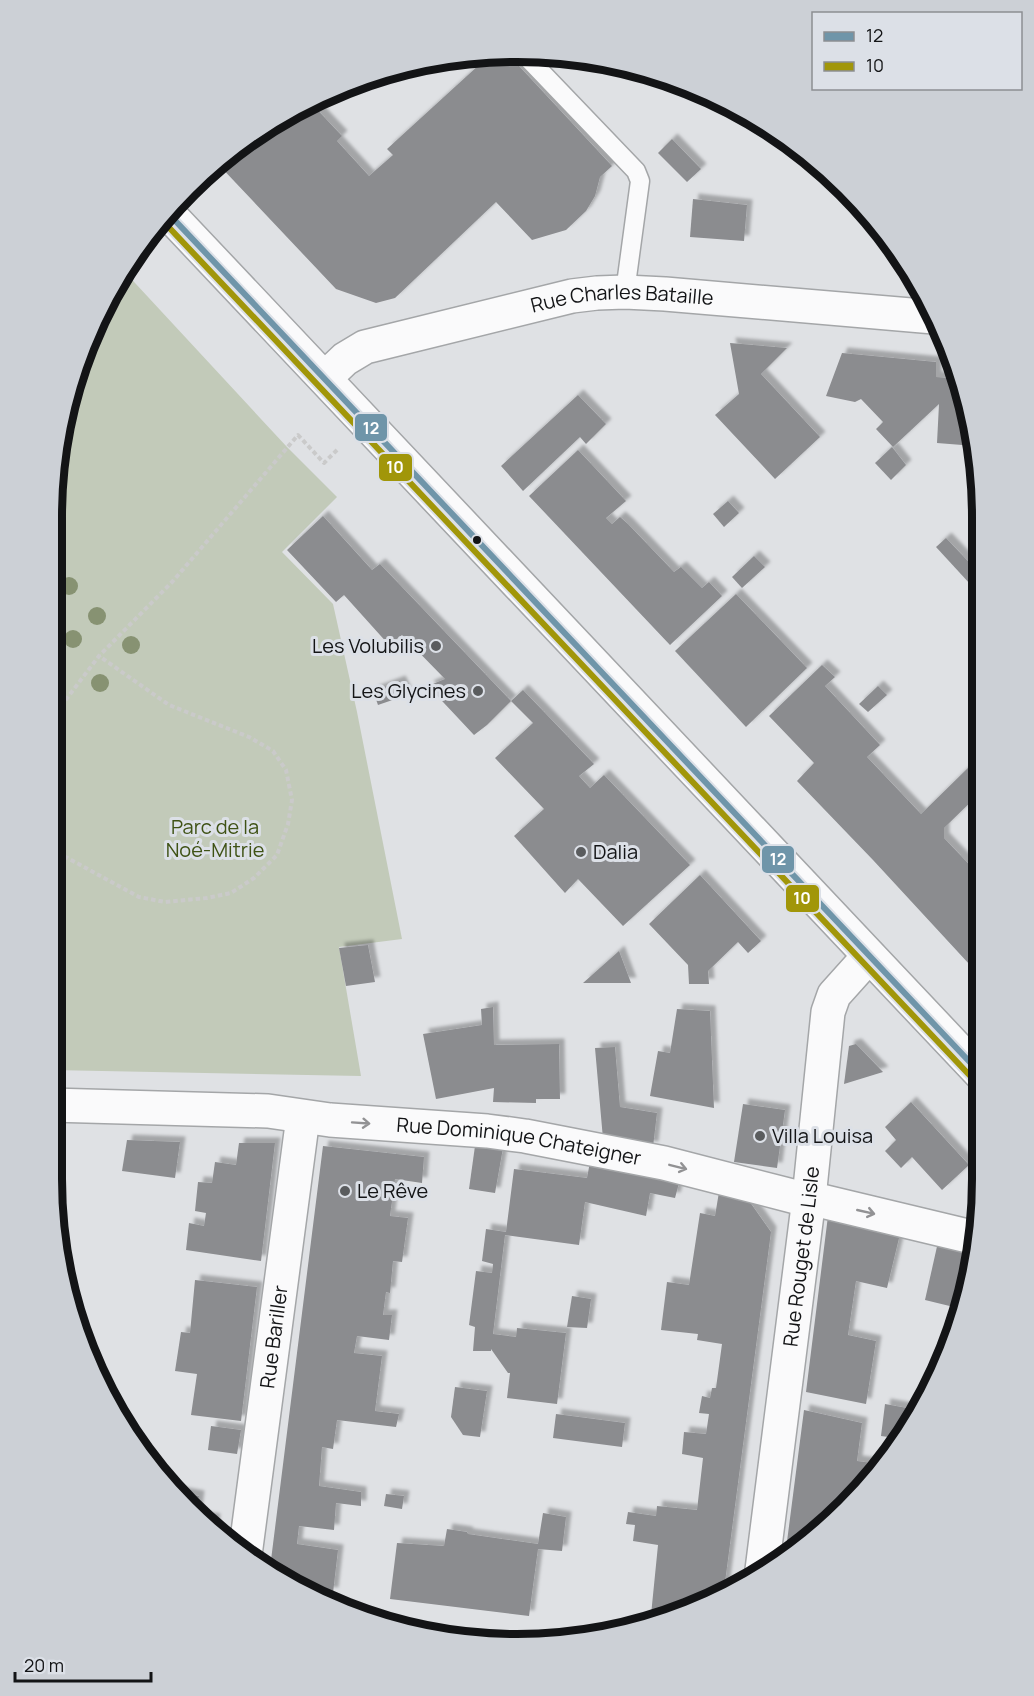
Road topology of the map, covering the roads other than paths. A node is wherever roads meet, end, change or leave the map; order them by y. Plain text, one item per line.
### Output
1 (532, 62) edge
2 (173, 219) edge
3 (625, 292) junction
4 (926, 316) edge
5 (325, 378) junction
6 (869, 956) junction
7 (972, 1064) edge
8 (62, 1105) edge
9 (303, 1117) junction
10 (809, 1198) junction
11 (969, 1236) edge
12 (246, 1545) edge
13 (763, 1562) edge

1 - 3 lane
2 - 5 street
3 - 4 street, Rue Charles Bataille
3 - 5 street, Rue Charles Bataille
5 - 6 street
6 - 7 street
6 - 10 street, Rue Rouget de Lisle
8 - 9 street, Rue Dominique Chateigner
9 -> 10 street, Rue Dominique Chateigner
9 - 12 street, Rue Bariller
10 -> 11 street, Rue Dominique Chateigner
10 - 13 street, Rue Rouget de Lisle

